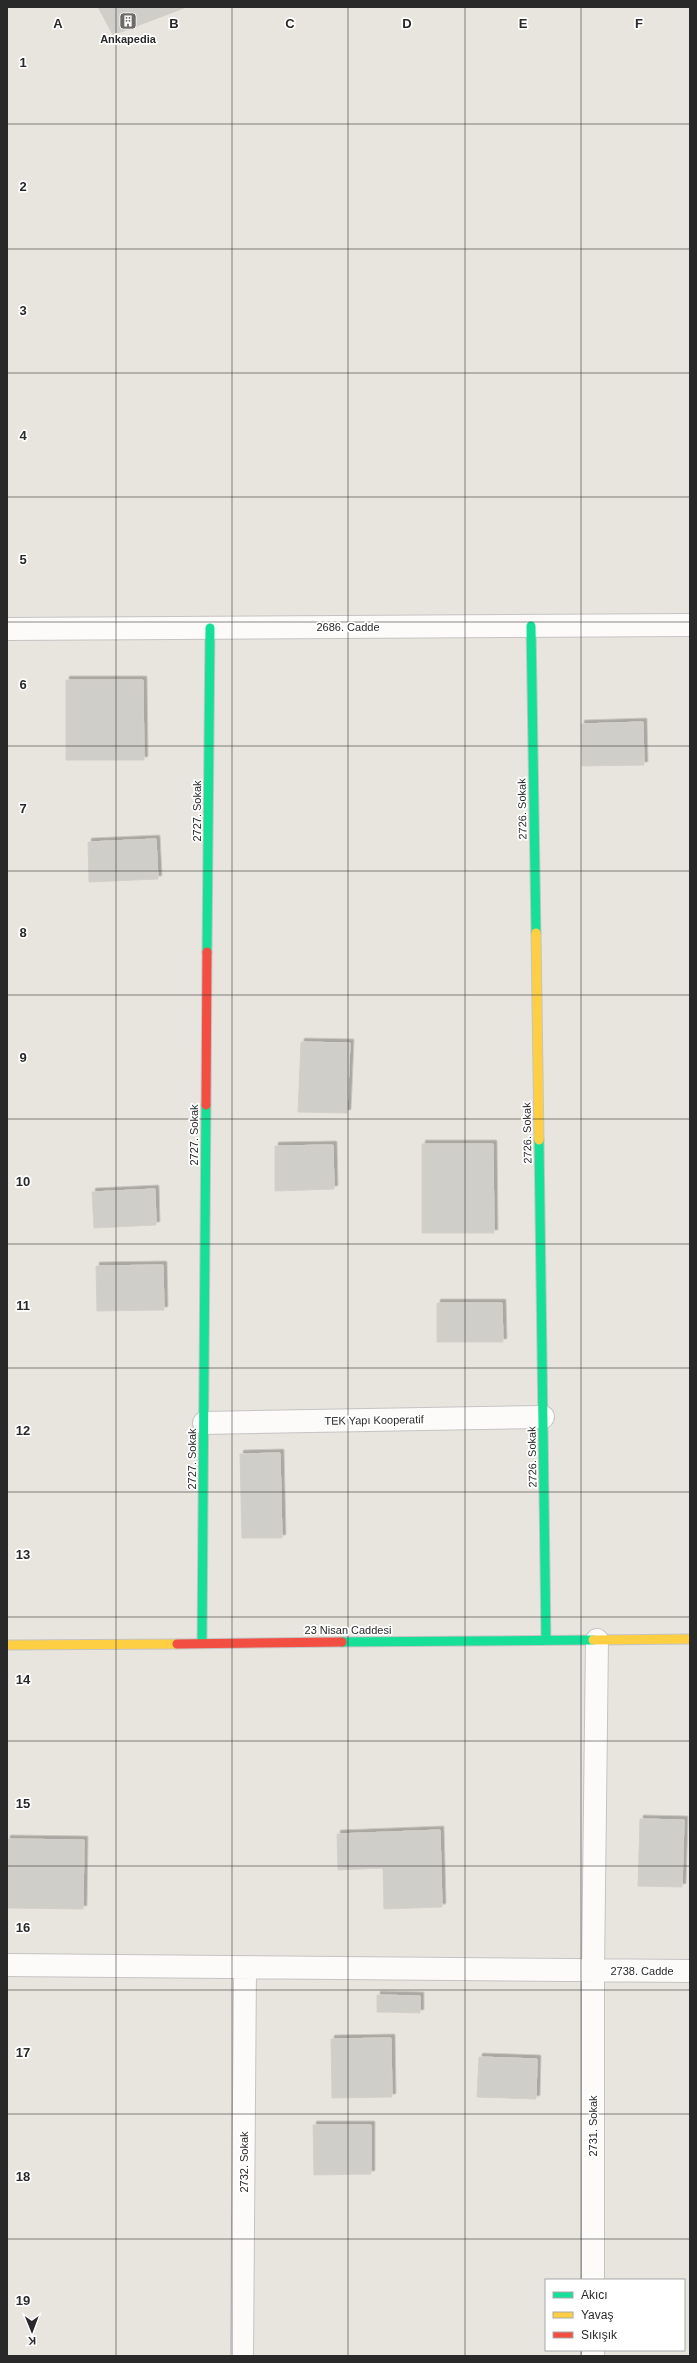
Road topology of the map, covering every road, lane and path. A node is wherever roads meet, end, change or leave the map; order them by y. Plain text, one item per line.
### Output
1 (690, 625) edge
2 (531, 626) junction
3 (210, 628) junction
4 (7, 629) edge
5 (544, 1417) junction
6 (204, 1424) junction
7 (690, 1639) edge
8 (546, 1640) junction
9 (597, 1640) junction
10 (202, 1643) junction
11 (7, 1645) edge
12 (7, 1965) edge
13 (245, 1968) junction
14 (593, 1971) junction
15 (690, 1971) edge
16 (593, 2279) edge
17 (242, 2356) edge

1 - 2 street, 2686. Cadde
2 - 3 street, 2686. Cadde
2 - 5 street, 2726. Sokak
3 - 4 street, 2686. Cadde
3 - 6 street, 2727. Sokak
5 - 6 street, TEK Yapı Kooperatif
5 - 8 street, 2726. Sokak
6 - 10 street, 2727. Sokak
7 - 9 street, 23 Nisan Caddesi
8 - 9 street, 23 Nisan Caddesi
8 - 10 street, 23 Nisan Caddesi
9 - 14 street, 2731. Sokak
10 - 11 street, 23 Nisan Caddesi
12 - 13 street, 2738. Cadde
13 - 14 street, 2738. Cadde
13 - 17 street, 2732. Sokak
14 - 15 street, 2738. Cadde
14 - 16 street, 2731. Sokak

